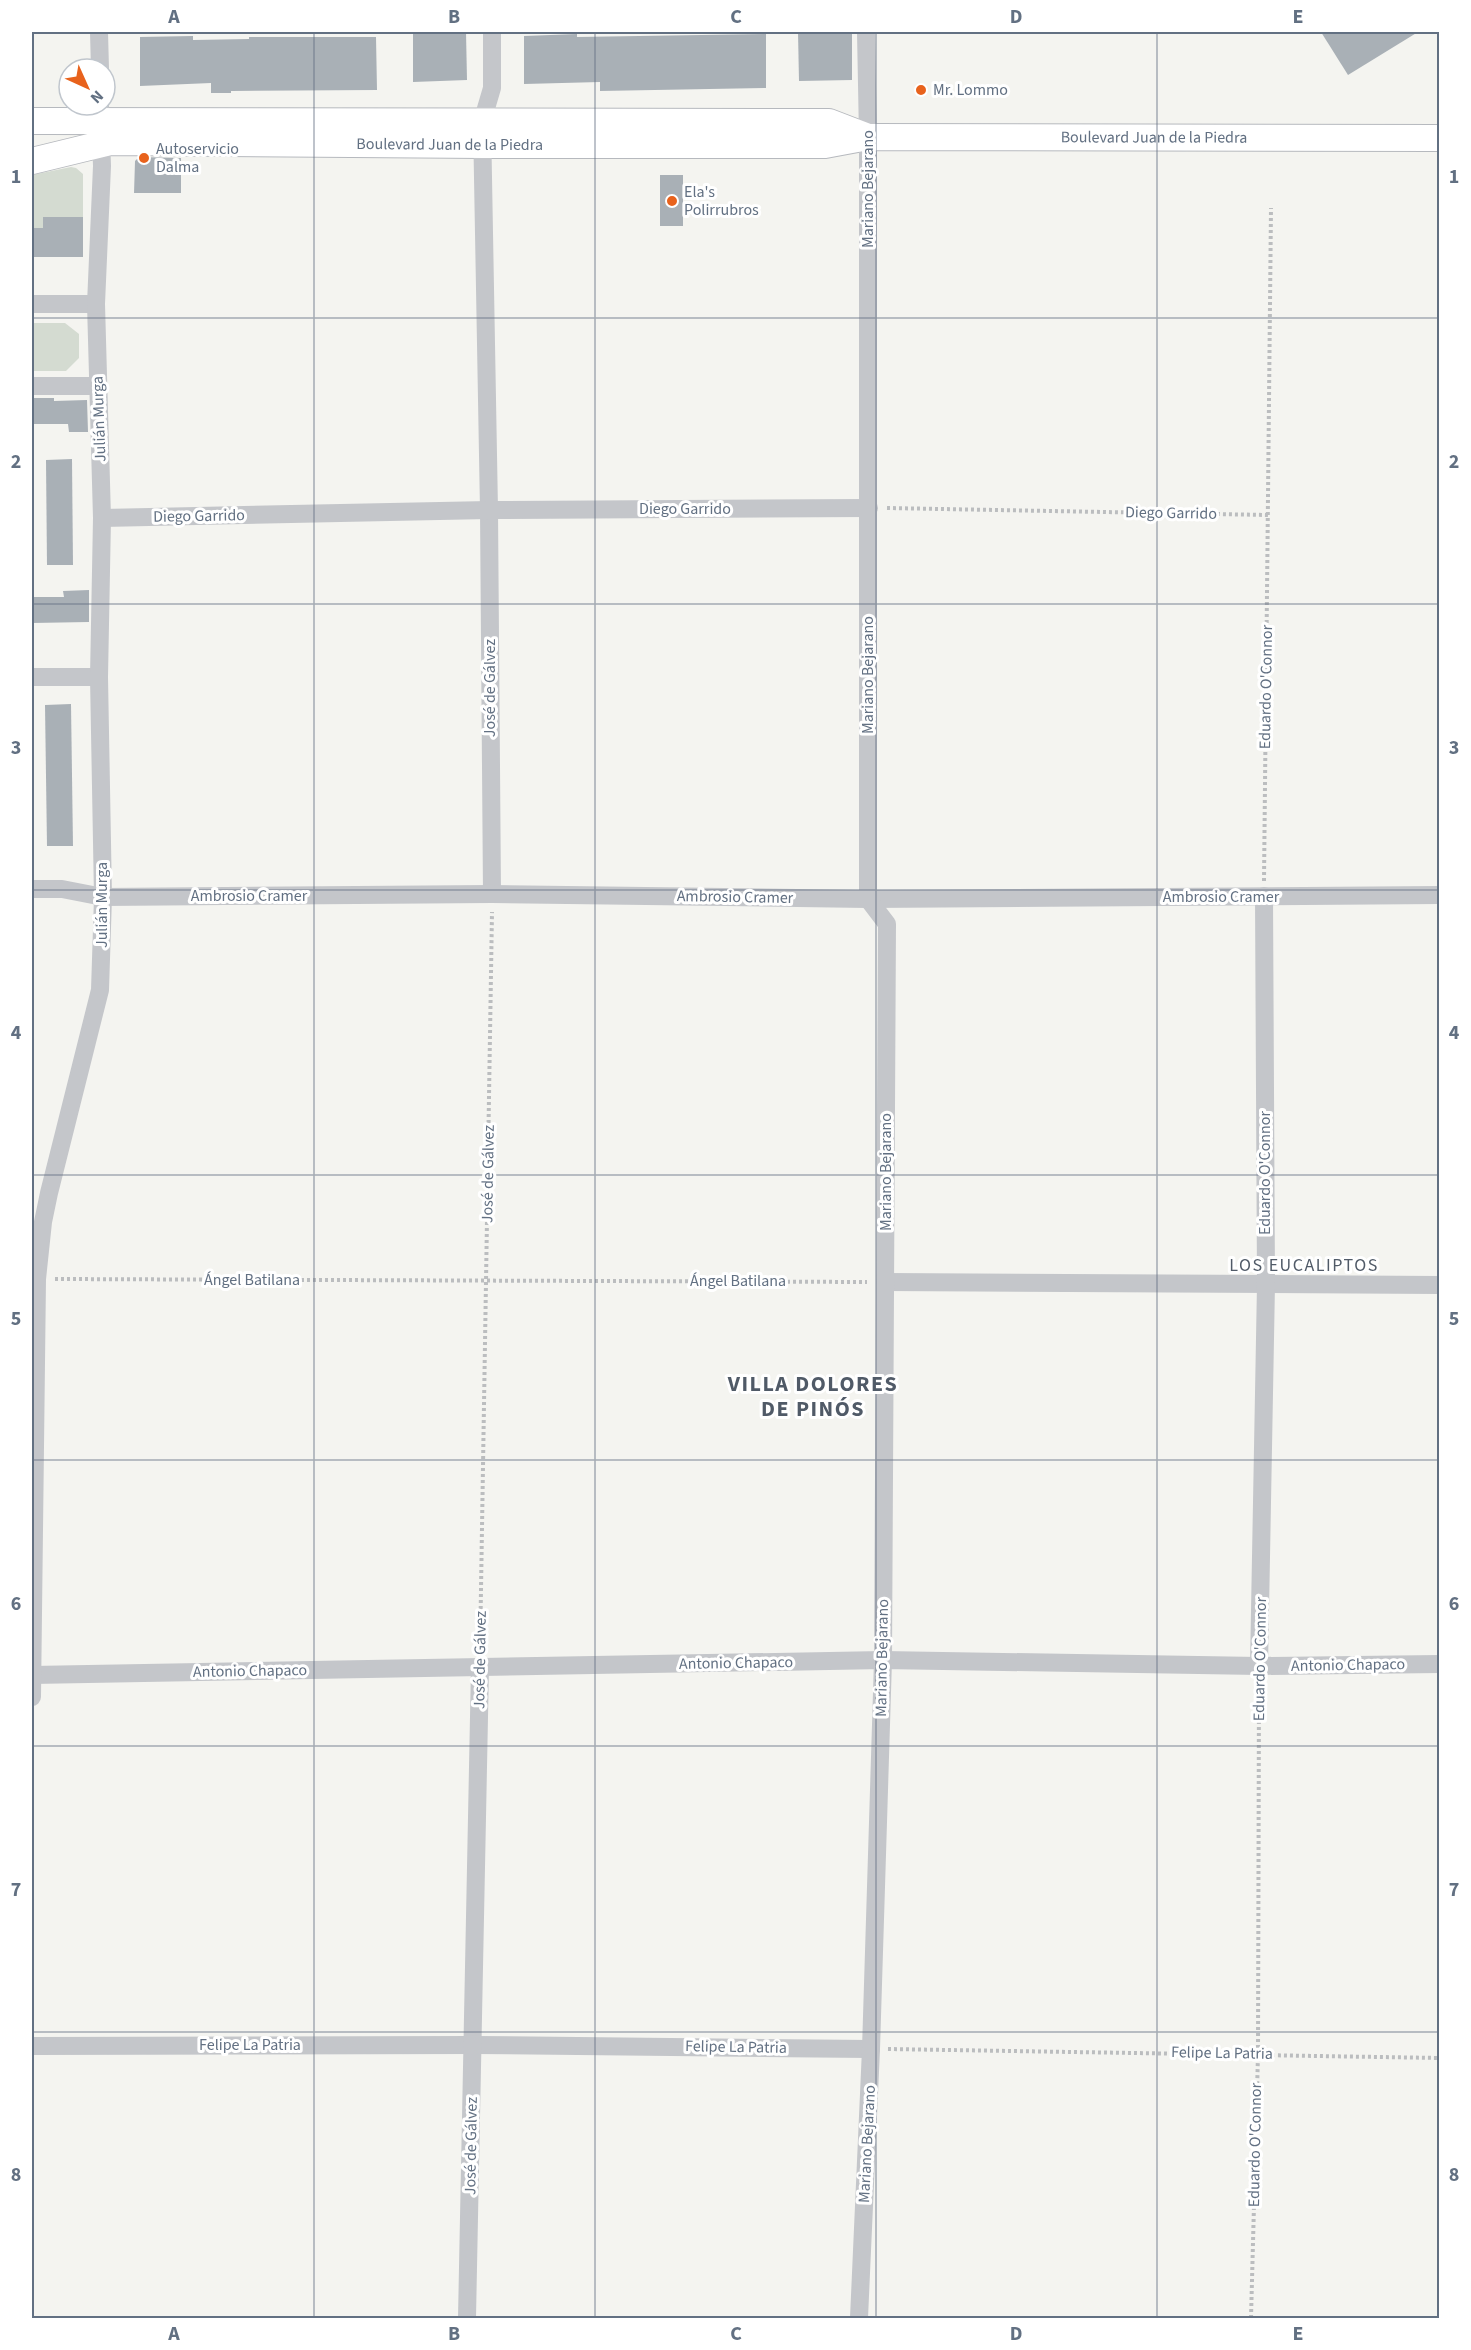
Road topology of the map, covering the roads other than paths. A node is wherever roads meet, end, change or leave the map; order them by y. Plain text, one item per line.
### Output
1 (99, 32) edge
2 (492, 32) edge
3 (866, 32) edge
4 (100, 57) edge
5 (32, 121) edge
6 (100, 123) edge
7 (482, 134) junction
8 (868, 137) junction
9 (1440, 138) edge
10 (32, 161) edge
11 (32, 304) edge
12 (96, 304) junction
13 (32, 386) edge
14 (98, 386) junction
15 (868, 508) junction
16 (489, 510) junction
17 (102, 518) junction
18 (32, 677) edge
19 (99, 677) junction
20 (32, 889) edge
21 (492, 894) junction
22 (1440, 895) edge
23 (1264, 896) junction
24 (103, 897) junction
25 (868, 899) junction
26 (885, 1282) junction
27 (1266, 1284) junction
28 (1440, 1285) edge
29 (883, 1660) junction
30 (1440, 1664) edge
31 (1259, 1666) junction
32 (480, 1667) junction
33 (32, 1675) edge
34 (32, 1697) edge
35 (474, 2045) junction
36 (32, 2046) edge
37 (871, 2049) junction
38 (467, 2319) edge
39 (859, 2319) edge

1 - 4 street
2 - 7 street, José de Gálvez
3 - 8 street, Mariano Bejarano
5 - 6 main road, Boulevard Juan de la Piedra
6 - 7 main road, Boulevard Juan de la Piedra
6 - 10 main road, Boulevard Juan de la Piedra
6 - 12 street, Julián Murga
7 - 8 main road, Boulevard Juan de la Piedra
7 - 16 street, José de Gálvez
8 - 9 main road, Boulevard Juan de la Piedra
8 - 15 street, Mariano Bejarano
11 - 12 street
12 - 14 street, Julián Murga
13 - 14 street
14 - 17 street, Julián Murga
15 - 16 street, Diego Garrido
15 - 25 street, Mariano Bejarano
16 - 17 street, Diego Garrido
16 - 21 street, José de Gálvez
17 - 19 street, Julián Murga
18 - 19 street
19 - 24 street, Julián Murga
20 - 24 street, Ambrosio Cramer
21 - 24 street, Ambrosio Cramer
21 - 25 street, Ambrosio Cramer
22 - 23 street, Ambrosio Cramer
23 - 25 street, Ambrosio Cramer
23 - 27 street, Eduardo O'Connor
24 - 33 street, Julián Murga
25 - 26 street, Mariano Bejarano
26 - 27 street
26 - 29 street, Mariano Bejarano
27 - 28 street
27 - 31 street, Eduardo O'Connor
29 - 31 street, Antonio Chapaco
29 - 32 street, Antonio Chapaco
29 - 37 street, Mariano Bejarano
30 - 31 street, Antonio Chapaco
32 - 33 street, Antonio Chapaco
32 - 35 street, José de Gálvez
33 - 34 street, Julián Murga
35 - 36 street, Felipe La Patria
35 - 37 street, Felipe La Patria
35 - 38 street, José de Gálvez
37 - 39 street, Mariano Bejarano

